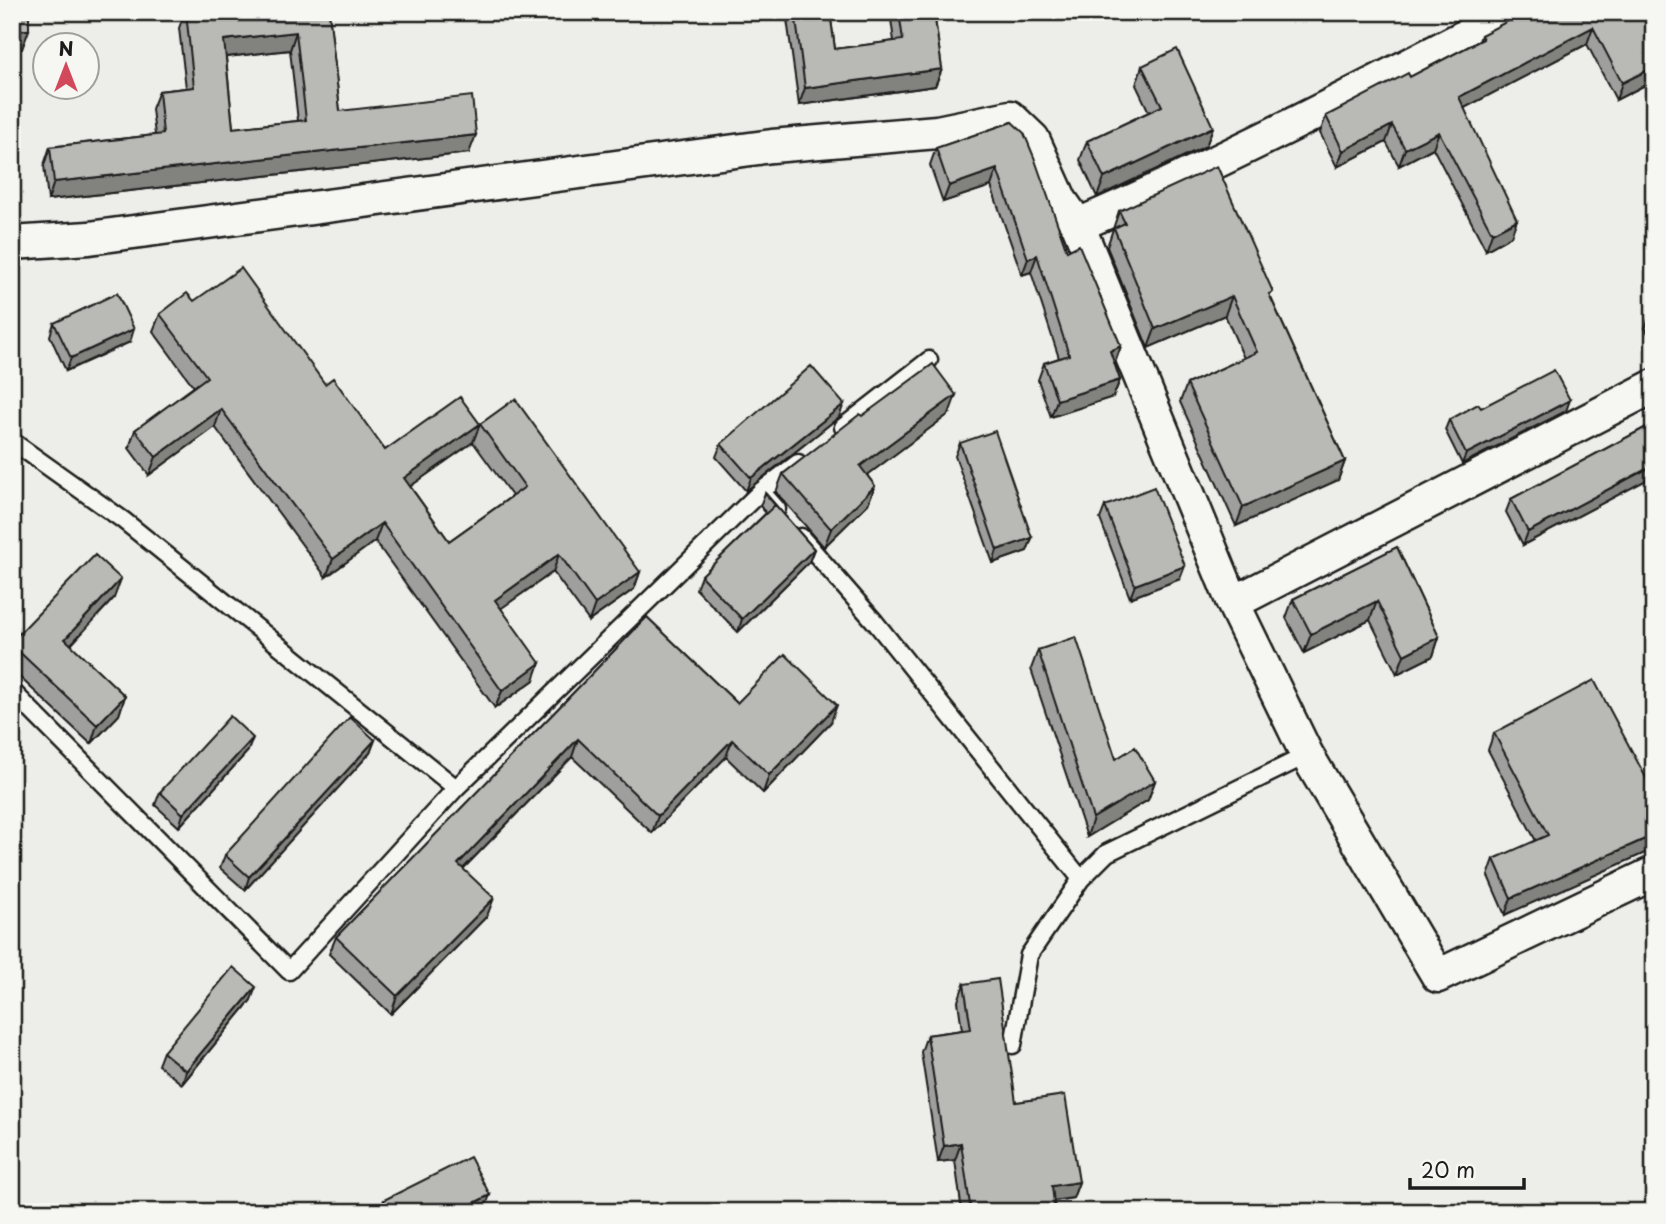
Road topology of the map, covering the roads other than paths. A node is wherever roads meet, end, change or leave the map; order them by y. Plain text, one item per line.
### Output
1 (1512, 12) edge
2 (1078, 225) junction
3 (12, 243) edge
4 (929, 360) dead end
5 (1654, 386) edge
6 (834, 434) edge
7 (12, 441) edge
8 (813, 450) edge
9 (761, 491) junction
10 (1233, 603) junction
11 (12, 691) edge
12 (1307, 755) junction
13 (456, 788) junction
14 (1654, 873) edge
15 (1081, 878) junction
16 (1013, 1045) dead end

1 - 2 street
2 - 3 street
2 - 10 street
4 - 6 lane
5 - 10 street
7 - 13 lane
8 - 9 lane
9 - 13 lane
9 - 15 lane
10 - 12 street
11 - 13 lane
12 - 14 street
12 - 15 lane
15 - 16 lane

